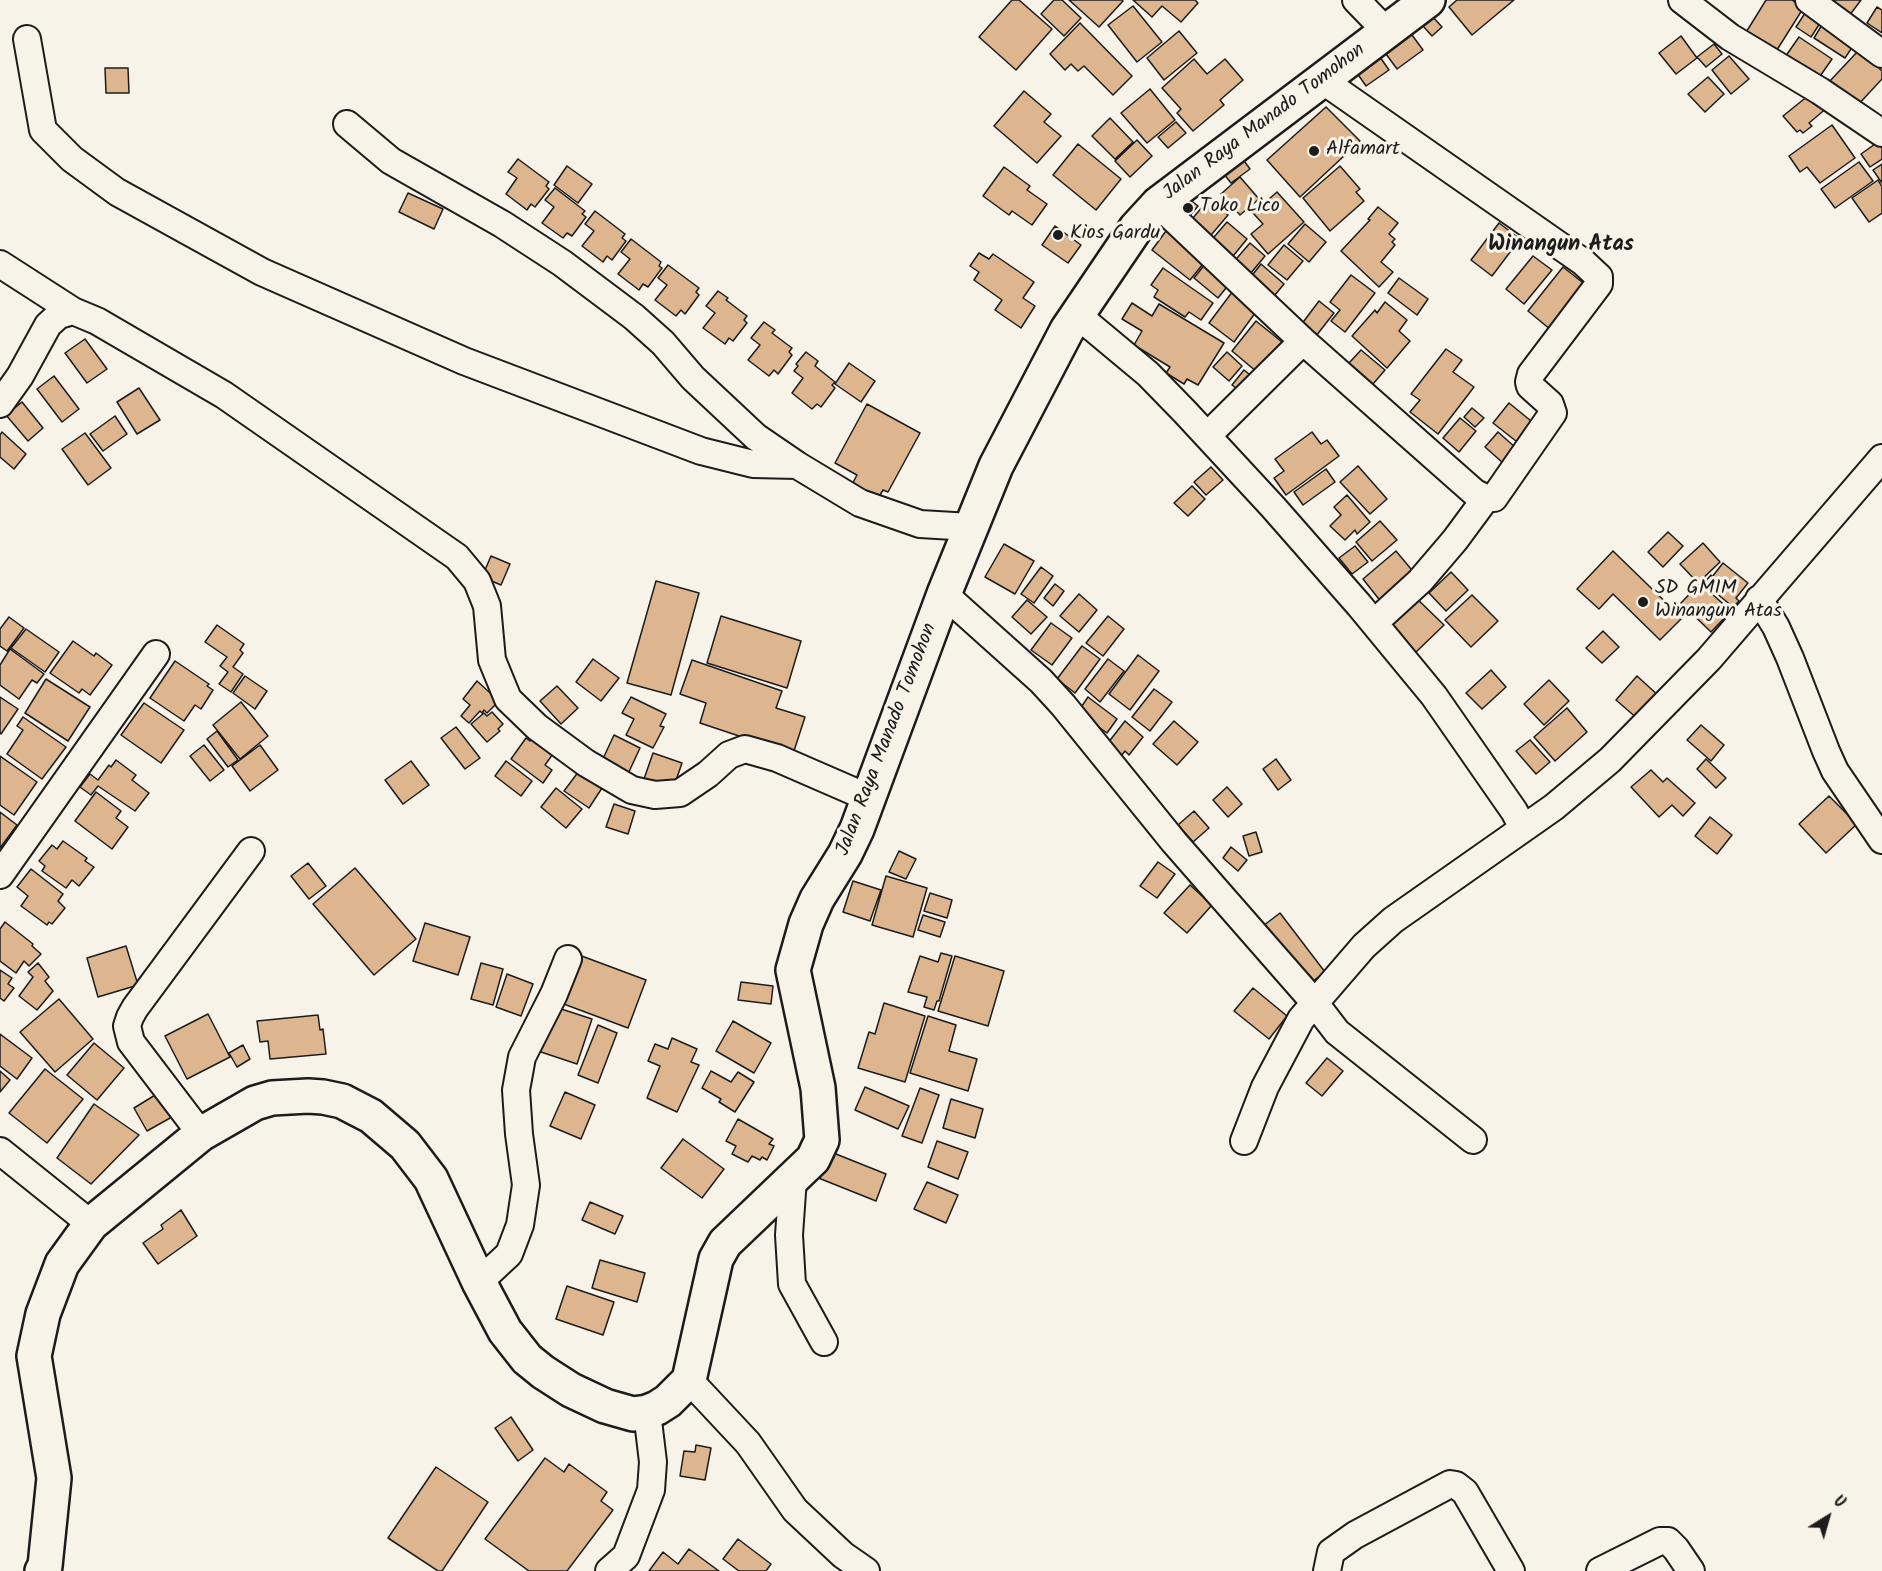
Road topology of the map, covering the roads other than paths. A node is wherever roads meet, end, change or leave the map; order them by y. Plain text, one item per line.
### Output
1 (1356, 0) edge
2 (1428, 0) edge
3 (1683, 0) edge
4 (1809, 0) edge
5 (1387, 32) junction
6 (27, 39) dead end
7 (1882, 54) edge
8 (1322, 80) junction
9 (347, 124) dead end
10 (1882, 133) edge
11 (1158, 204) junction
12 (0, 264) edge
13 (73, 311) junction
14 (1076, 314) junction
15 (1303, 341) junction
16 (0, 404) edge
17 (1208, 435) junction
18 (1882, 458) edge
19 (797, 465) junction
20 (1486, 498) junction
21 (971, 527) junction
22 (944, 594) junction
23 (1759, 599) junction
24 (1374, 623) junction
25 (156, 654) dead end
26 (869, 798) junction
27 (1523, 828) junction
28 (1882, 840) edge
29 (251, 851) dead end
30 (0, 875) edge
31 (568, 960) dead end
32 (1314, 1002) junction
33 (201, 1134) junction
34 (1473, 1140) dead end
35 (1244, 1141) dead end
36 (0, 1151) edge
37 (794, 1178) junction
38 (91, 1224) junction
39 (479, 1281) junction
40 (824, 1342) dead end
41 (689, 1380) junction
42 (647, 1412) junction
43 (42, 1571) edge
44 (609, 1571) edge
45 (866, 1571) edge
46 (1327, 1571) edge
47 (1511, 1571) edge
48 (1600, 1571) edge
49 (1691, 1571) edge

1 - 5 street
2 - 5 highway, Jalan Raya Manado Tomohon
3 - 10 street
4 - 7 street
5 - 8 highway, Jalan Raya Manado Tomohon
6 - 19 street
8 - 11 highway, Jalan Raya Manado Tomohon
8 - 20 street
9 - 19 street
11 - 14 highway, Jalan Raya Manado Tomohon
11 - 15 street
12 - 13 street
13 - 16 street
13 - 26 street
14 - 17 street
14 - 21 highway, Jalan Raya Manado Tomohon
15 - 17 street
15 - 20 street
17 - 24 street
18 - 23 street
19 - 21 street
20 - 24 street
21 - 22 highway, Jalan Raya Manado Tomohon
22 - 26 highway, Jalan Raya Manado Tomohon
22 - 32 street
23 - 27 street
23 - 28 street
24 - 27 street
25 - 30 street
26 - 37 highway, Jalan Raya Manado Tomohon
27 - 32 street
29 - 33 street
31 - 39 street
32 - 34 street
32 - 35 street
33 - 38 highway
33 - 39 highway
36 - 38 street
37 - 40 street
37 - 41 highway, Jalan Raya Manado Tomohon
38 - 43 highway
39 - 42 highway
41 - 42 highway
41 - 45 street
42 - 44 street
46 - 47 street
48 - 49 street

